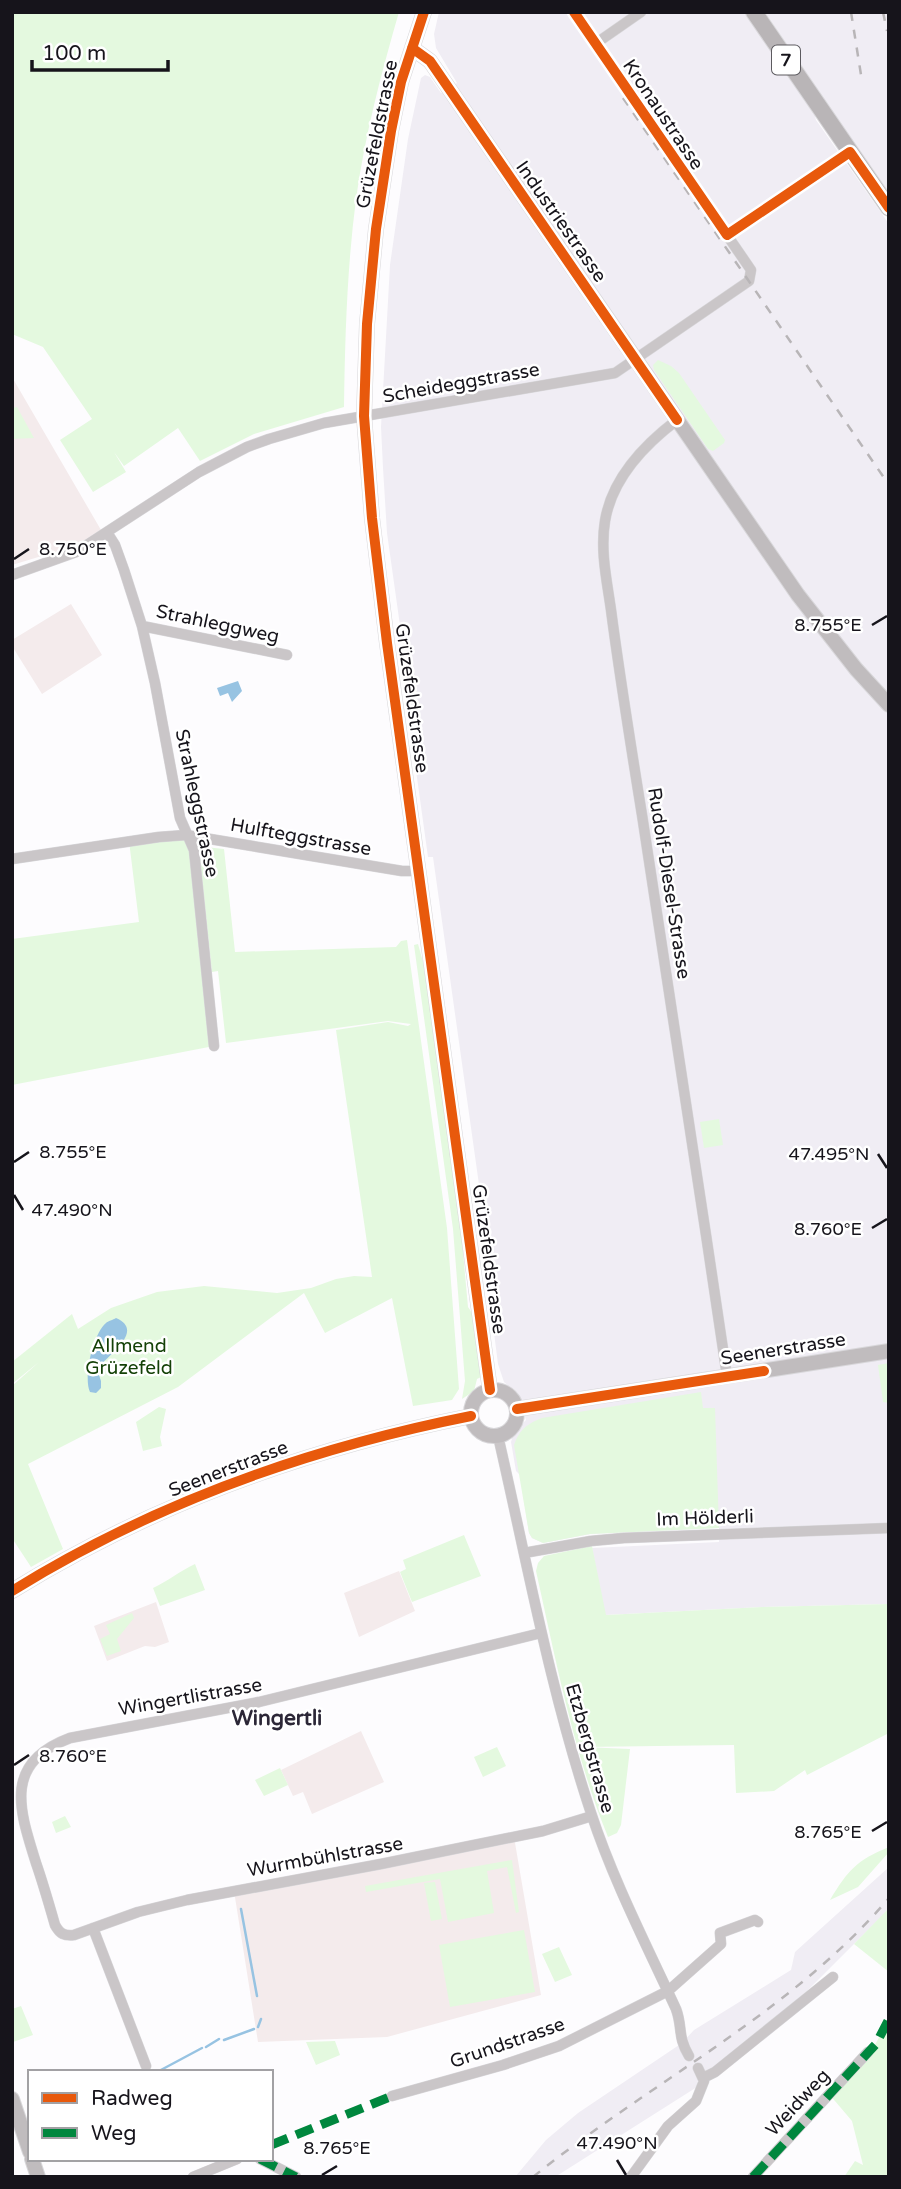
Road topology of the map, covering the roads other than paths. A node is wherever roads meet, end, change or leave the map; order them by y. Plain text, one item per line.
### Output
1 (424, 12) edge
2 (574, 12) edge
3 (641, 12) edge
4 (754, 12) edge
5 (595, 44) junction
6 (412, 48) junction
7 (889, 208) edge
8 (752, 274) joint
9 (635, 359) junction
10 (364, 416) junction
11 (677, 420) junction
12 (108, 534) junction
13 (12, 575) edge
14 (142, 626) junction
15 (287, 655) dead end
16 (889, 705) edge
17 (186, 835) junction
18 (12, 859) edge
19 (418, 871) junction
20 (214, 1046) dead end
21 (889, 1352) edge
22 (727, 1376) junction
23 (490, 1390) junction
24 (517, 1409) junction
25 (471, 1416) junction
26 (498, 1436) junction
27 (889, 1528) edge
28 (524, 1553) junction
29 (12, 1591) edge
30 (541, 1633) junction
31 (592, 1815) junction
32 (758, 1922) dead end
33 (93, 1928) junction
34 (66, 1936) joint
35 (833, 1977) dead end
36 (668, 1991) junction
37 (868, 2052) dead end
38 (689, 2056) dead end
39 (146, 2066) dead end
40 (698, 2068) dead end
41 (703, 2078) junction
42 (392, 2096) dead end
43 (12, 2099) edge
44 (28, 2146) edge
45 (232, 2161) edge
46 (264, 2161) edge
47 (193, 2177) edge
48 (296, 2177) edge
49 (631, 2177) edge
50 (753, 2177) edge

1 - 6 main road, Grüzefeldstrasse
2 - 5 street, Kronaustrasse
3 - 5 street
4 - 7 main road, 7
5 - 8 street, Kronaustrasse
6 - 9 main road, Industriestrasse
6 - 10 main road, Grüzefeldstrasse
8 - 9 street, Scheideggstrasse
9 - 10 street, Scheideggstrasse
9 - 11 main road, Industriestrasse
10 - 12 street, Scheideggstrasse
10 - 19 main road, Grüzefeldstrasse
11 - 16 main road, Industriestrasse
11 - 22 street, Rudolf-Diesel-Strasse
12 - 13 street, Scheideggstrasse
12 - 14 street, Strahleggstrasse
14 - 15 street, Strahleggweg
14 - 17 street, Strahleggstrasse
17 - 18 street, Hulfteggstrasse
17 - 19 street, Hulfteggstrasse
17 - 20 street, Strahleggstrasse
19 - 23 main road, Grüzefeldstrasse
21 - 22 main road, Seenerstrasse
22 - 24 main road, Seenerstrasse
23 - 24 main road
23 - 25 main road
24 - 26 main road
25 - 26 main road
25 - 29 main road, Seenerstrasse
26 - 28 street, Etzbergstrasse
27 - 28 street, Im Hölderli
28 - 30 street, Etzbergstrasse
30 - 31 street, Etzbergstrasse
30 - 34 street, Wingertlistrasse
31 - 33 street, Wurmbühlstrasse
31 - 36 street, Etzbergstrasse
32 - 36 street, Grundstrasse
33 - 34 street, Wurmbühlstrasse
33 - 39 street
35 - 41 street
36 - 38 street, Etzbergstrasse
36 - 42 street, Grundstrasse
37 - 50 street, Weidweg
40 - 41 street
41 - 49 street
43 - 44 main road
45 - 47 street
46 - 48 street

